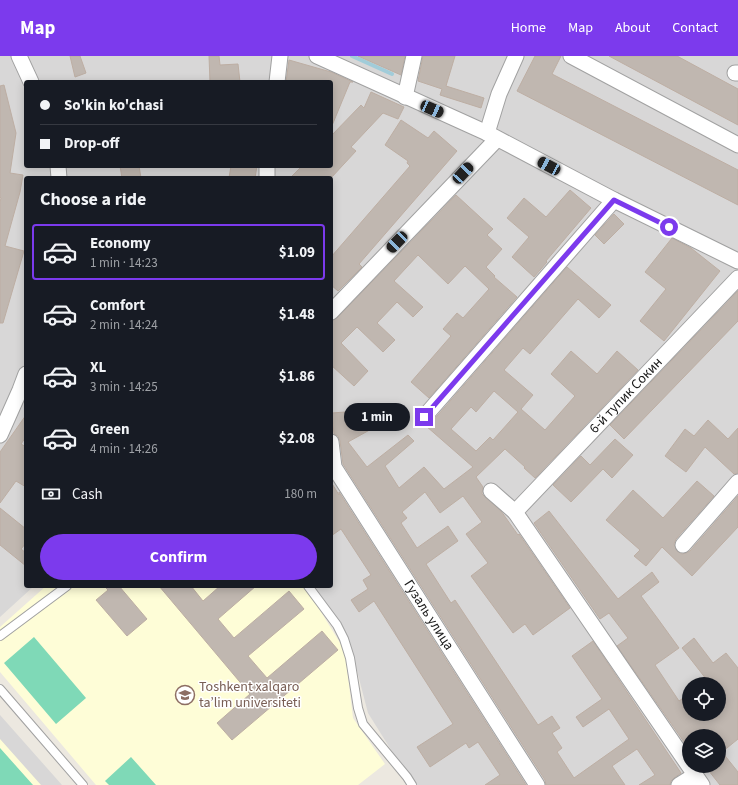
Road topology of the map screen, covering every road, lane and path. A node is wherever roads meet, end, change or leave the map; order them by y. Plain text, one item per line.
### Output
1 (19, 56) edge
2 (280, 56) edge
3 (317, 56) edge
4 (414, 56) edge
5 (516, 56) edge
6 (571, 56) edge
7 (30, 80) edge
8 (277, 80) edge
9 (405, 97) junction
10 (492, 136) junction
11 (738, 145) edge
12 (614, 200) junction
13 (738, 261) edge
14 (738, 278) edge
15 (333, 310) edge
16 (24, 379) edge
17 (424, 417) dead end
18 (0, 434) edge
19 (333, 459) edge
20 (738, 482) edge
21 (491, 491) dead end
22 (515, 512) junction
23 (683, 545) dead end
24 (64, 588) edge
25 (309, 588) edge
26 (0, 636) edge
27 (0, 689) edge
28 (698, 780) edge
29 (83, 785) edge
30 (412, 785) edge
31 (537, 785) edge
32 (679, 785) edge

1 - 7 street
2 - 8 street
3 - 9 street
4 - 9 street
5 - 10 street
6 - 11 street
9 - 10 street
10 - 12 street
10 - 15 street
12 - 13 street
12 - 17 street
14 - 22 street, 6-й тупик Сокин
16 - 18 street
19 - 31 street, Гузаль улица
20 - 23 street
21 - 22 street
22 - 28 street
24 - 26 lane
25 - 30 lane
27 - 29 lane
28 - 32 street

